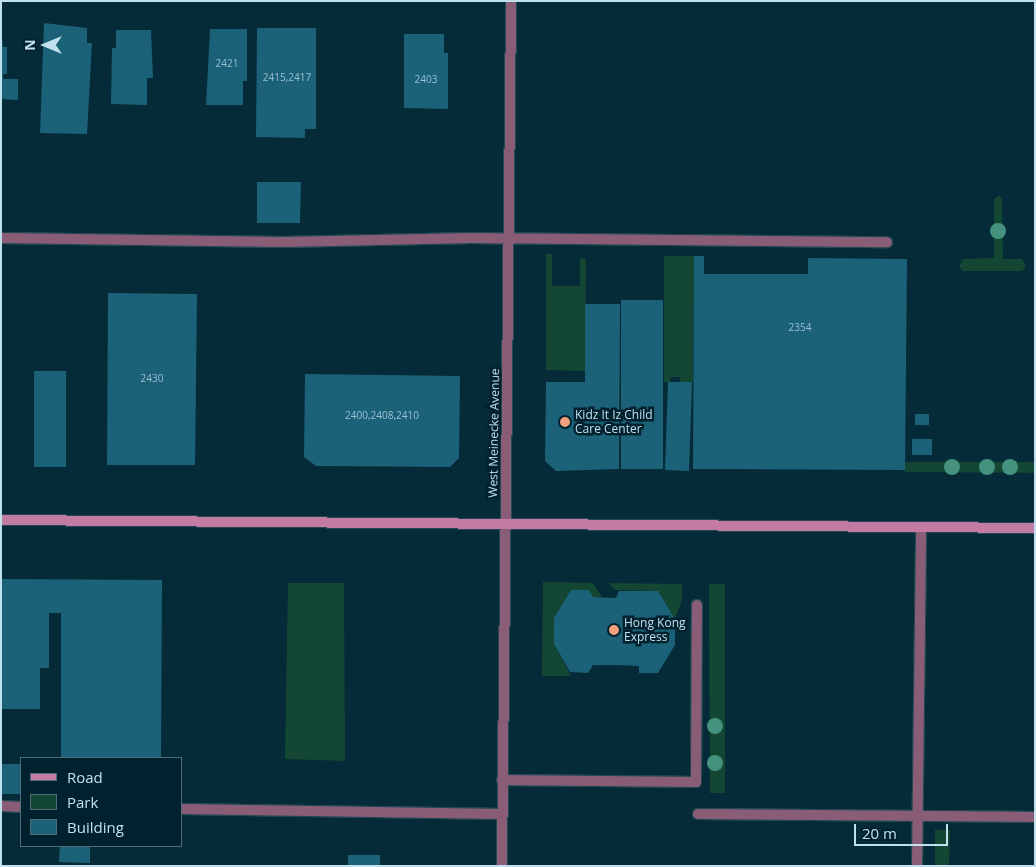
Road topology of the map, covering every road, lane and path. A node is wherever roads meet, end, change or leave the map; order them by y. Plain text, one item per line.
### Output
1 (511, 1) edge
2 (1, 238) edge
3 (508, 239) junction
4 (887, 242) dead end
5 (1, 520) edge
6 (506, 526) junction
7 (921, 528) junction
8 (1035, 528) edge
9 (698, 605) dead end
10 (502, 780) junction
11 (1, 806) edge
12 (20, 807) edge
13 (182, 809) edge
14 (502, 814) junction
15 (698, 814) dead end
16 (918, 816) junction
17 (1035, 817) edge
18 (502, 866) edge
19 (917, 866) edge

1 - 3 street, West Meinecke Avenue
2 - 3 street
3 - 4 street
3 - 6 street, West Meinecke Avenue
5 - 6 main road
6 - 7 main road
6 - 10 street, West Meinecke Avenue
7 - 8 main road
7 - 16 street
9 - 10 street
10 - 14 street, West Meinecke Avenue
11 - 12 street
13 - 14 street
14 - 18 street, West Meinecke Avenue
15 - 16 street
16 - 17 street
16 - 19 street

